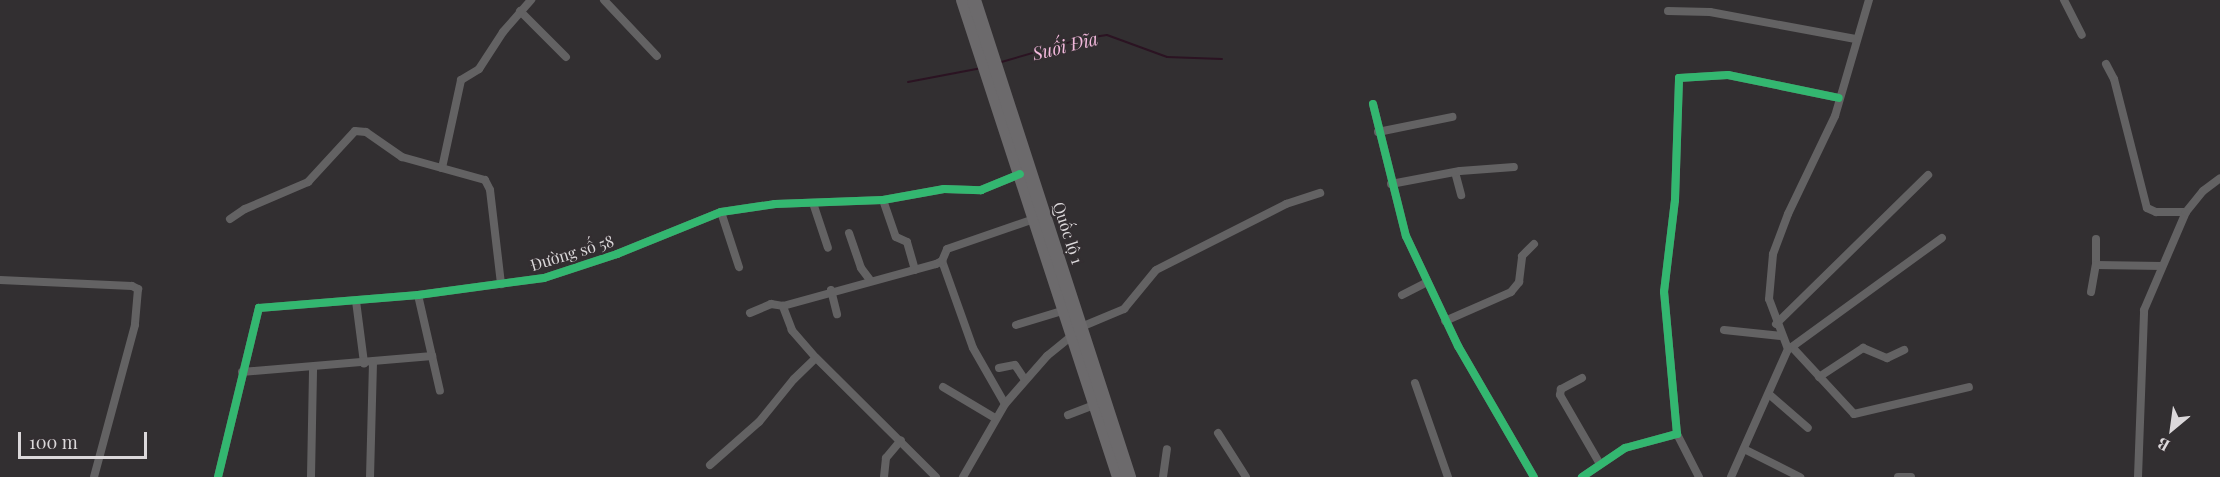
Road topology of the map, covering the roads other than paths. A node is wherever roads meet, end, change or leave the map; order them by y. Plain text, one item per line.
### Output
1 (531, 0) edge
2 (604, 0) edge
3 (963, 0) edge
4 (974, 0) edge
5 (1869, 0) edge
6 (2064, 0) edge
7 (520, 10) junction
8 (1668, 11) dead end
9 (2082, 35) dead end
10 (1856, 39) junction
11 (657, 56) dead end
12 (566, 57) dead end
13 (987, 57) junction
14 (2106, 64) dead end
15 (993, 75) junction
16 (1839, 98) junction
17 (1373, 104) dead end
18 (1452, 117) dead end
19 (1378, 132) junction
20 (1514, 167) dead end
21 (442, 168) junction
22 (1455, 172) junction
23 (1020, 174) junction
24 (1928, 175) dead end
25 (2220, 178) edge
26 (1391, 184) junction
27 (1320, 193) dead end
28 (1461, 195) dead end
29 (884, 200) junction
30 (813, 203) junction
31 (721, 212) junction
32 (2186, 212) junction
33 (230, 219) dead end
34 (1034, 219) junction
35 (849, 233) dead end
36 (1942, 238) dead end
37 (2096, 239) dead end
38 (1534, 244) dead end
39 (828, 248) dead end
40 (942, 261) junction
41 (2096, 265) junction
42 (2162, 266) junction
43 (739, 267) dead end
44 (915, 270) junction
45 (0, 280) edge
46 (870, 280) junction
47 (1427, 282) junction
48 (501, 284) junction
49 (831, 290) junction
50 (2091, 292) dead end
51 (418, 295) junction
52 (1402, 295) dead end
53 (356, 301) junction
54 (783, 306) junction
55 (1065, 310) junction
56 (750, 313) dead end
57 (837, 314) dead end
58 (1445, 321) junction
59 (1776, 324) junction
60 (1016, 325) dead end
61 (1724, 330) dead end
62 (1077, 331) junction
63 (1781, 336) junction
64 (1790, 348) junction
65 (1904, 350) dead end
66 (432, 356) junction
67 (816, 358) junction
68 (364, 363) junction
69 (373, 363) junction
70 (313, 366) junction
71 (999, 368) dead end
72 (242, 372) junction
73 (1819, 377) junction
74 (1582, 378) dead end
75 (1025, 380) junction
76 (1415, 383) dead end
77 (943, 387) dead end
78 (1969, 387) dead end
79 (440, 391) dead end
80 (1770, 395) junction
81 (1005, 404) junction
82 (1096, 404) junction
83 (1068, 415) dead end
84 (995, 418) junction
85 (1808, 428) dead end
86 (1218, 433) dead end
87 (1677, 434) junction
88 (901, 440) junction
89 (1167, 449) dead end
90 (1744, 449) junction
91 (1600, 464) junction
92 (710, 465) dead end
93 (311, 476) edge
94 (94, 477) edge
95 (218, 477) edge
96 (370, 477) edge
97 (884, 477) edge
98 (936, 477) edge
99 (963, 477) edge
100 (1119, 477) edge
101 (1130, 477) edge
102 (1163, 477) edge
103 (1246, 477) edge
104 (1448, 477) edge
105 (1534, 477) edge
106 (1582, 477) edge
107 (1699, 477) edge
108 (1731, 477) edge
109 (1800, 477) edge
110 (1898, 477) edge
111 (1911, 477) edge
112 (2138, 477) edge

1 - 7 street
2 - 11 street
3 - 13 highway, Quốc lộ 1
4 - 13 highway, Quốc lộ 1
5 - 10 street
6 - 9 street
7 - 12 street
7 - 21 street
8 - 10 street
10 - 16 street
13 - 15 highway, Quốc lộ 1
14 - 32 street
15 - 23 highway, Quốc lộ 1
15 - 62 highway, Quốc lộ 1
16 - 59 street
16 - 87 street
17 - 19 street
18 - 19 street
19 - 26 street
20 - 22 street
21 - 33 street
21 - 48 street
22 - 26 street
22 - 28 street
23 - 29 street, Đường số 58
23 - 34 highway, Quốc lộ 1
24 - 59 street
25 - 32 street
26 - 47 street
27 - 62 street
29 - 30 street, Đường số 58
29 - 44 street
30 - 31 street, Đường số 58
30 - 39 street
31 - 43 street
31 - 48 street, Đường số 58
32 - 42 street
34 - 40 street
34 - 55 highway, Quốc lộ 1
35 - 46 street
36 - 64 street
37 - 41 street
38 - 58 street
40 - 44 street
40 - 81 street
41 - 42 street
41 - 50 street
42 - 112 street
44 - 46 street
45 - 94 street
46 - 49 street
47 - 52 street
47 - 58 street
48 - 51 street, Đường số 58
49 - 54 street
49 - 57 street
51 - 53 street, Đường số 58
51 - 66 street
53 - 68 street
53 - 72 street, Đường số 58
54 - 56 street
54 - 67 street
55 - 60 street
55 - 62 highway, Quốc lộ 1
58 - 105 street
59 - 63 street
61 - 63 street
62 - 75 street
62 - 82 highway, Quốc lộ 1
62 - 101 highway, Quốc lộ 1
63 - 64 street
64 - 73 street
64 - 80 street
65 - 73 street
66 - 69 street
66 - 79 street
67 - 88 street
67 - 92 street
68 - 69 street
68 - 70 street
69 - 96 street
70 - 72 street
70 - 93 street
71 - 75 street
72 - 95 street, Đường số 58
73 - 78 street
74 - 91 street
75 - 81 street
76 - 104 street
77 - 84 street
80 - 85 street
80 - 90 street
81 - 84 street
82 - 83 street
82 - 100 highway, Quốc lộ 1
84 - 99 street
86 - 103 street
87 - 91 street
87 - 107 street
88 - 97 street
88 - 98 street
89 - 102 street
90 - 108 street
90 - 109 street
91 - 106 street
110 - 111 street

